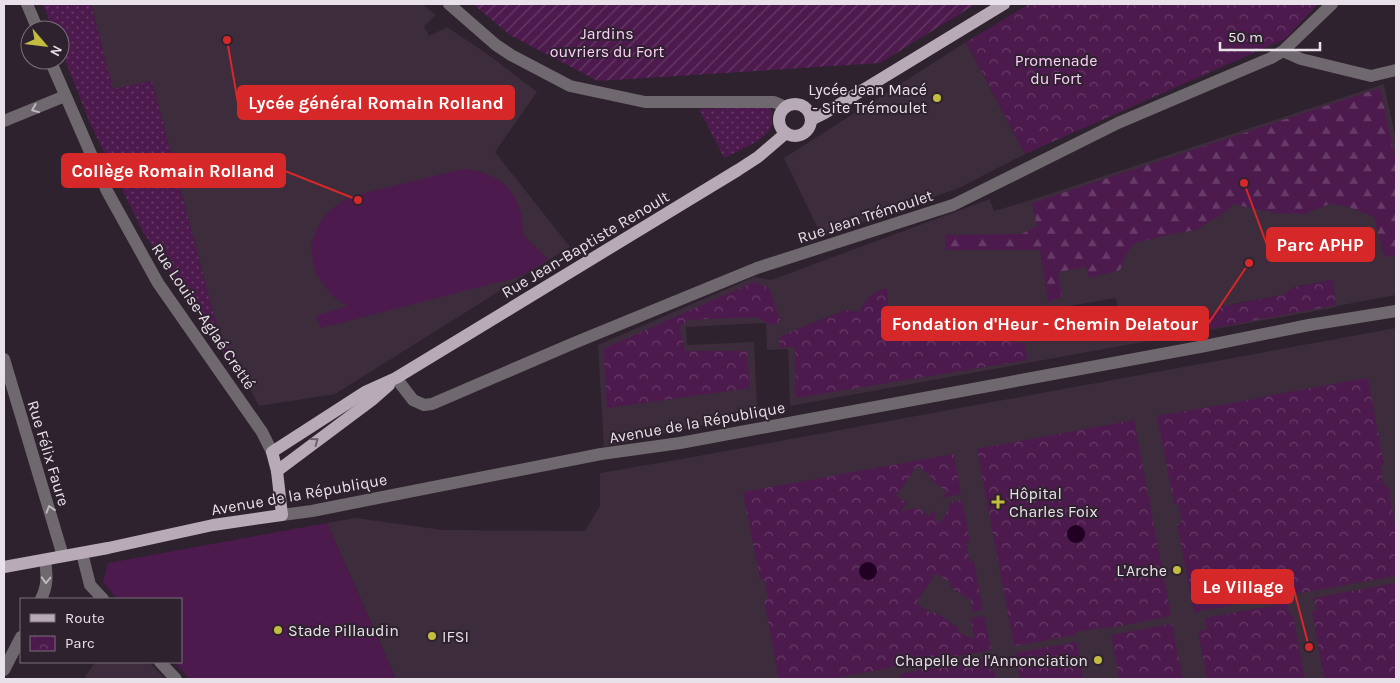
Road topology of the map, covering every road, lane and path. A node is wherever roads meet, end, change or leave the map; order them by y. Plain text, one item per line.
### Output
1 (27, 4) edge
2 (449, 4) edge
3 (1004, 4) edge
4 (1332, 4) edge
5 (34, 20) edge
6 (1283, 51) junction
7 (54, 70) edge
8 (1396, 70) edge
9 (66, 96) junction
10 (786, 107) junction
11 (811, 120) junction
12 (4, 121) edge
13 (786, 133) junction
14 (1396, 311) edge
15 (4, 359) edge
16 (396, 378) junction
17 (272, 452) junction
18 (277, 471) junction
19 (282, 515) junction
20 (82, 553) junction
21 (64, 556) junction
22 (45, 560) junction
23 (4, 567) edge
24 (42, 598) edge
25 (102, 598) edge
26 (20, 639) edge
27 (161, 663) edge
28 (4, 670) edge
29 (176, 679) edge

1 - 5 street
2 - 10 street
3 - 11 main road
4 - 6 street, Rue Jean Trémoulet
6 - 8 street
6 - 16 street, Rue Jean Trémoulet
7 - 9 street, Rue Louise-Aglaé Cretté
9 -> 12 street
9 - 17 street, Rue Louise-Aglaé Cretté
10 - 11 main road
10 - 13 main road
11 - 13 main road
13 - 16 main road, Rue Jean-Baptiste Renoult
14 - 19 street, Avenue de la République
21 -> 15 street, Rue Félix Faure
16 - 17 main road, Rue Jean-Baptiste Renoult
18 -> 16 main road, Rue Jean-Baptiste Renoult
17 - 18 main road
18 - 19 main road
19 - 20 main road, Avenue de la République
20 - 21 main road, Avenue de la République
20 - 25 street
21 - 22 main road, Avenue de la République
22 - 23 main road, Avenue de la République
22 -> 24 street
26 - 28 street
27 - 29 street

